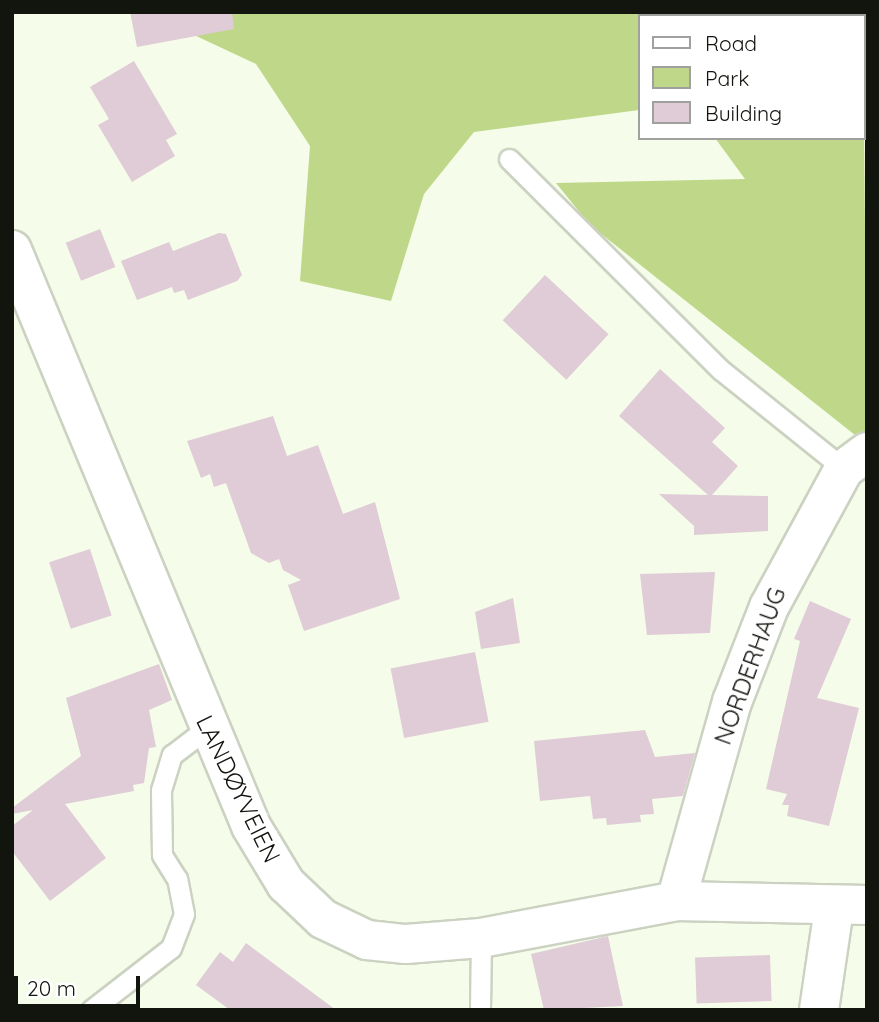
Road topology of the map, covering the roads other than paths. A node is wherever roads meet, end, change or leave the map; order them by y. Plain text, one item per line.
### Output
1 (509, 159) dead end
2 (12, 250) edge
3 (856, 461) edge
4 (206, 729) junction
5 (676, 901) junction
6 (850, 906) edge
7 (481, 938) junction
8 (91, 1010) edge
9 (480, 1010) edge
10 (819, 1010) edge

1 - 3 lane
2 - 4 street, LANDØYVEIEN
3 - 5 street, NORDERHAUG
4 - 7 street, LANDØYVEIEN
4 - 8 lane
5 - 6 street, LANDØYVEIEN
5 - 7 street, LANDØYVEIEN
6 - 10 street
7 - 9 lane

